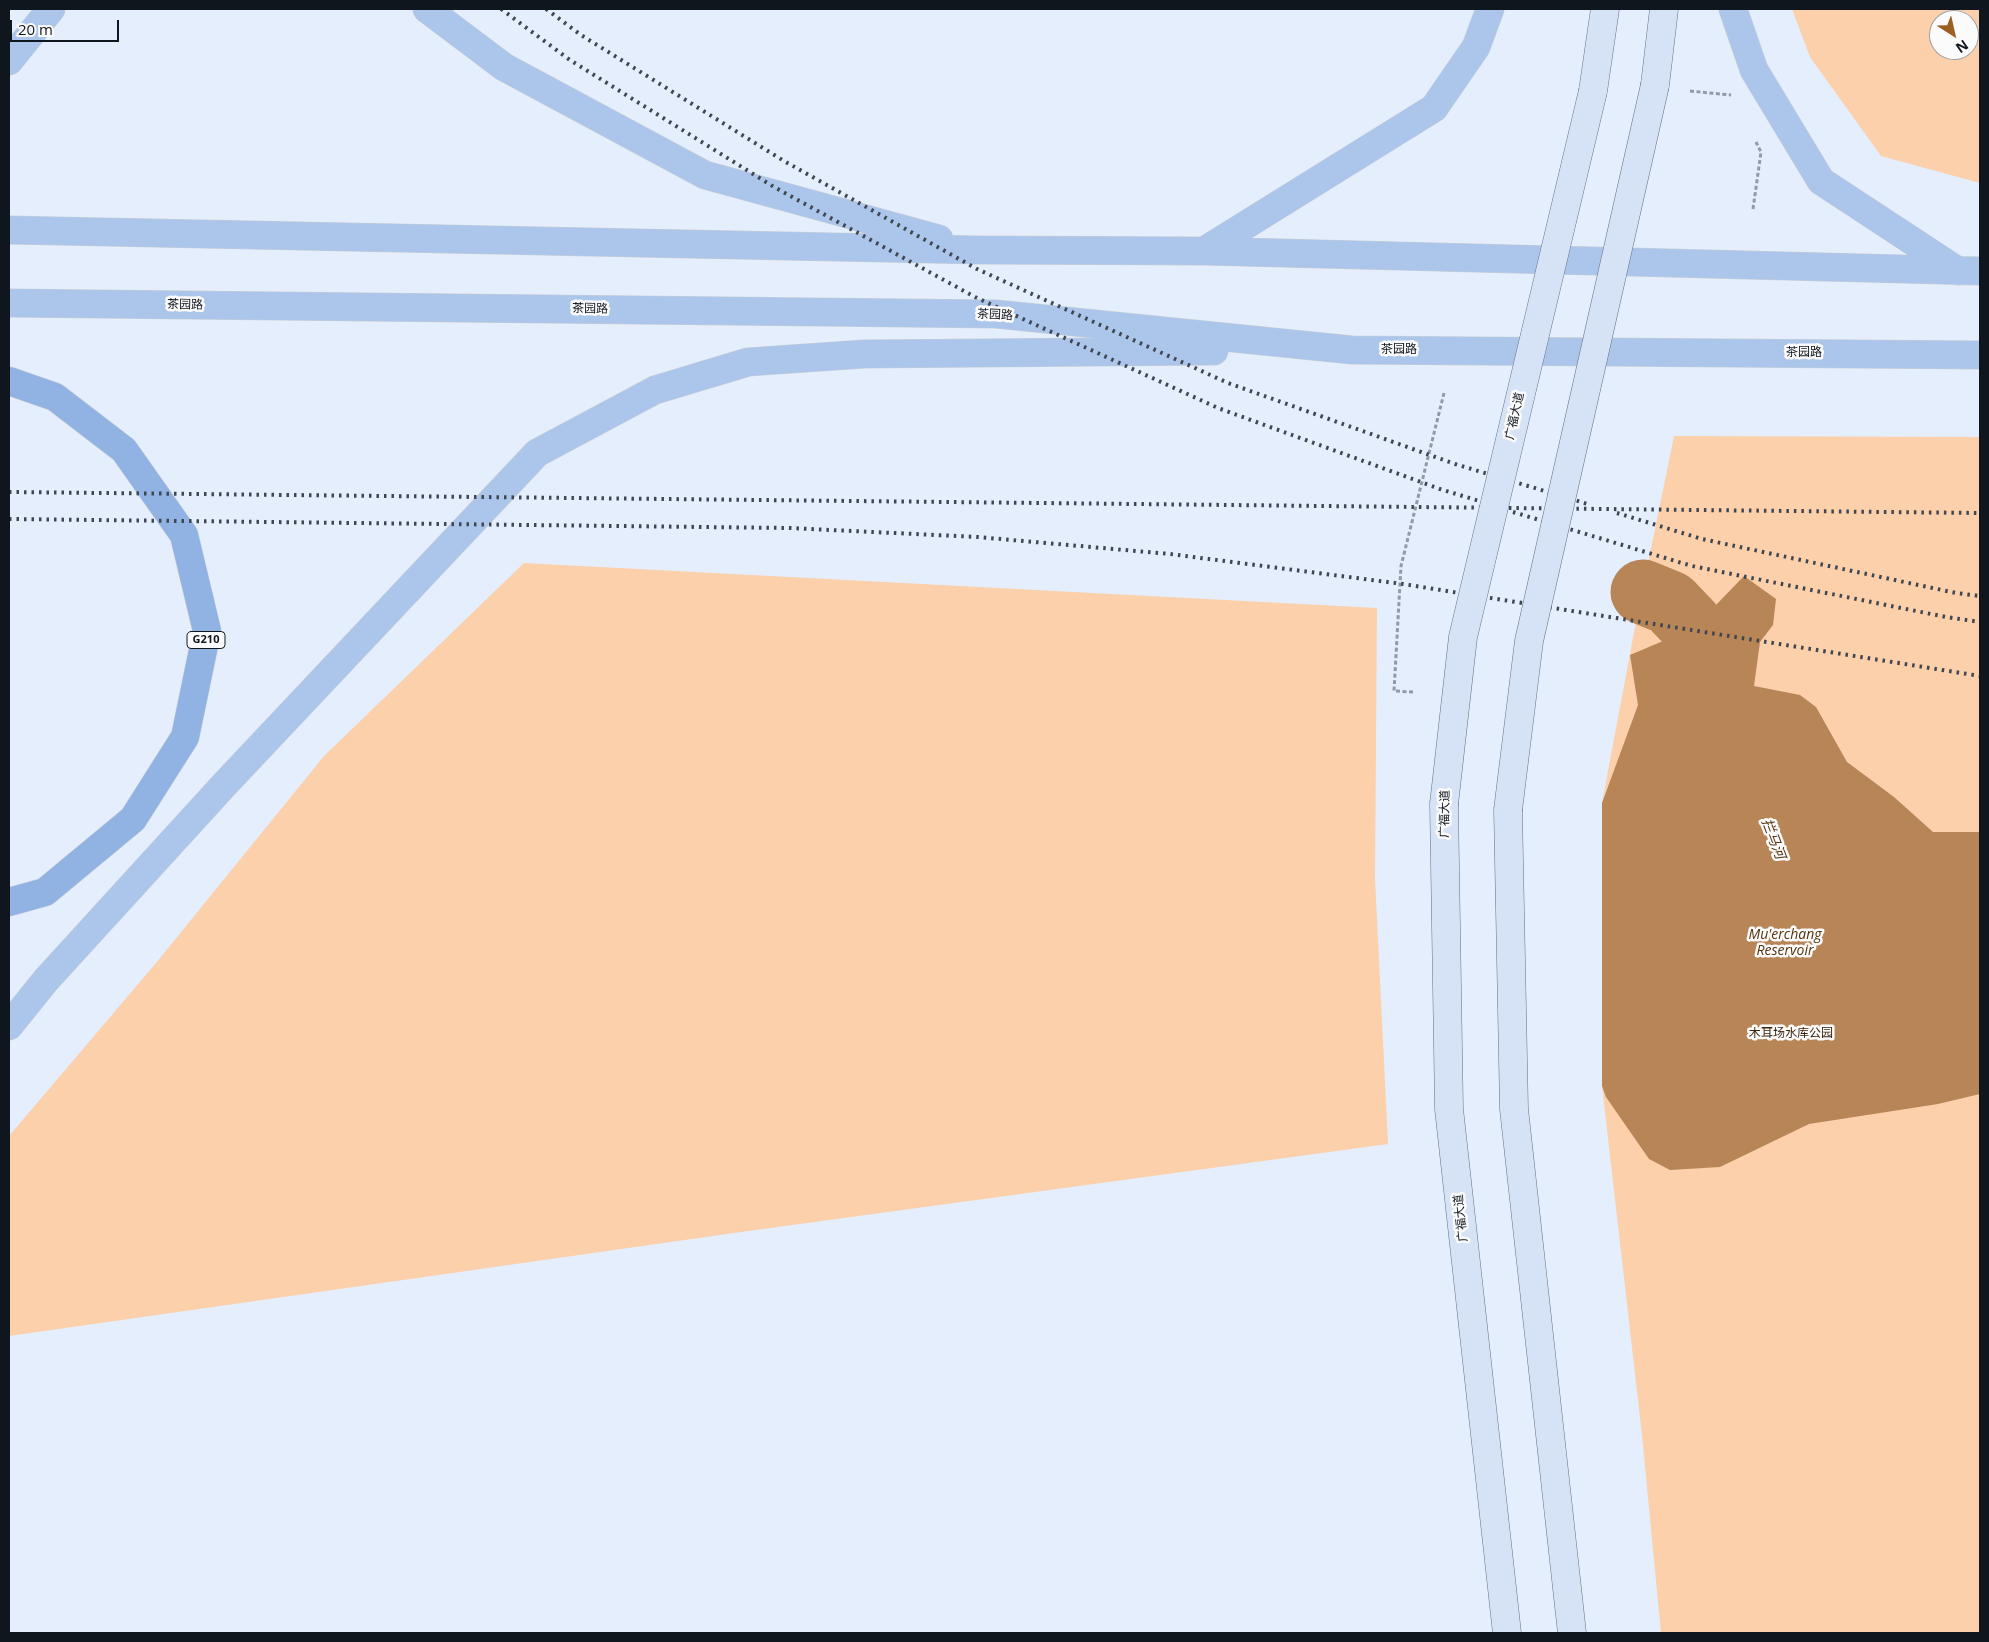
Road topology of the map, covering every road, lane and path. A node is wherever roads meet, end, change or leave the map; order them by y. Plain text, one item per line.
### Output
1 (51, 9) edge
2 (426, 9) edge
3 (1490, 9) edge
4 (1605, 9) edge
5 (1664, 9) edge
6 (1733, 9) edge
7 (9, 61) edge
8 (1690, 91) dead end
9 (1732, 95) dead end
10 (1753, 136) dead end
11 (1753, 209) dead end
12 (9, 230) edge
13 (979, 250) junction
14 (1204, 251) junction
15 (1969, 271) edge
16 (9, 303) edge
17 (1352, 350) junction
18 (1980, 355) edge
19 (9, 381) edge
20 (1444, 393) dead end
21 (1414, 692) dead end
22 (9, 902) edge
23 (9, 1026) edge
24 (1507, 1633) edge
25 (1572, 1633) edge

1 - 7 main road
2 - 13 main road
3 - 14 main road
4 - 24 main road, 广福大道, bridge
5 - 25 main road, bridge
6 - 15 main road
8 - 9 path
10 - 11 path
12 - 13 main road
13 - 14 main road
14 - 15 main road
16 - 17 main road, 茶园路
17 - 18 main road, 茶园路
17 - 23 main road
19 - 22 highway, G210
20 - 21 path

